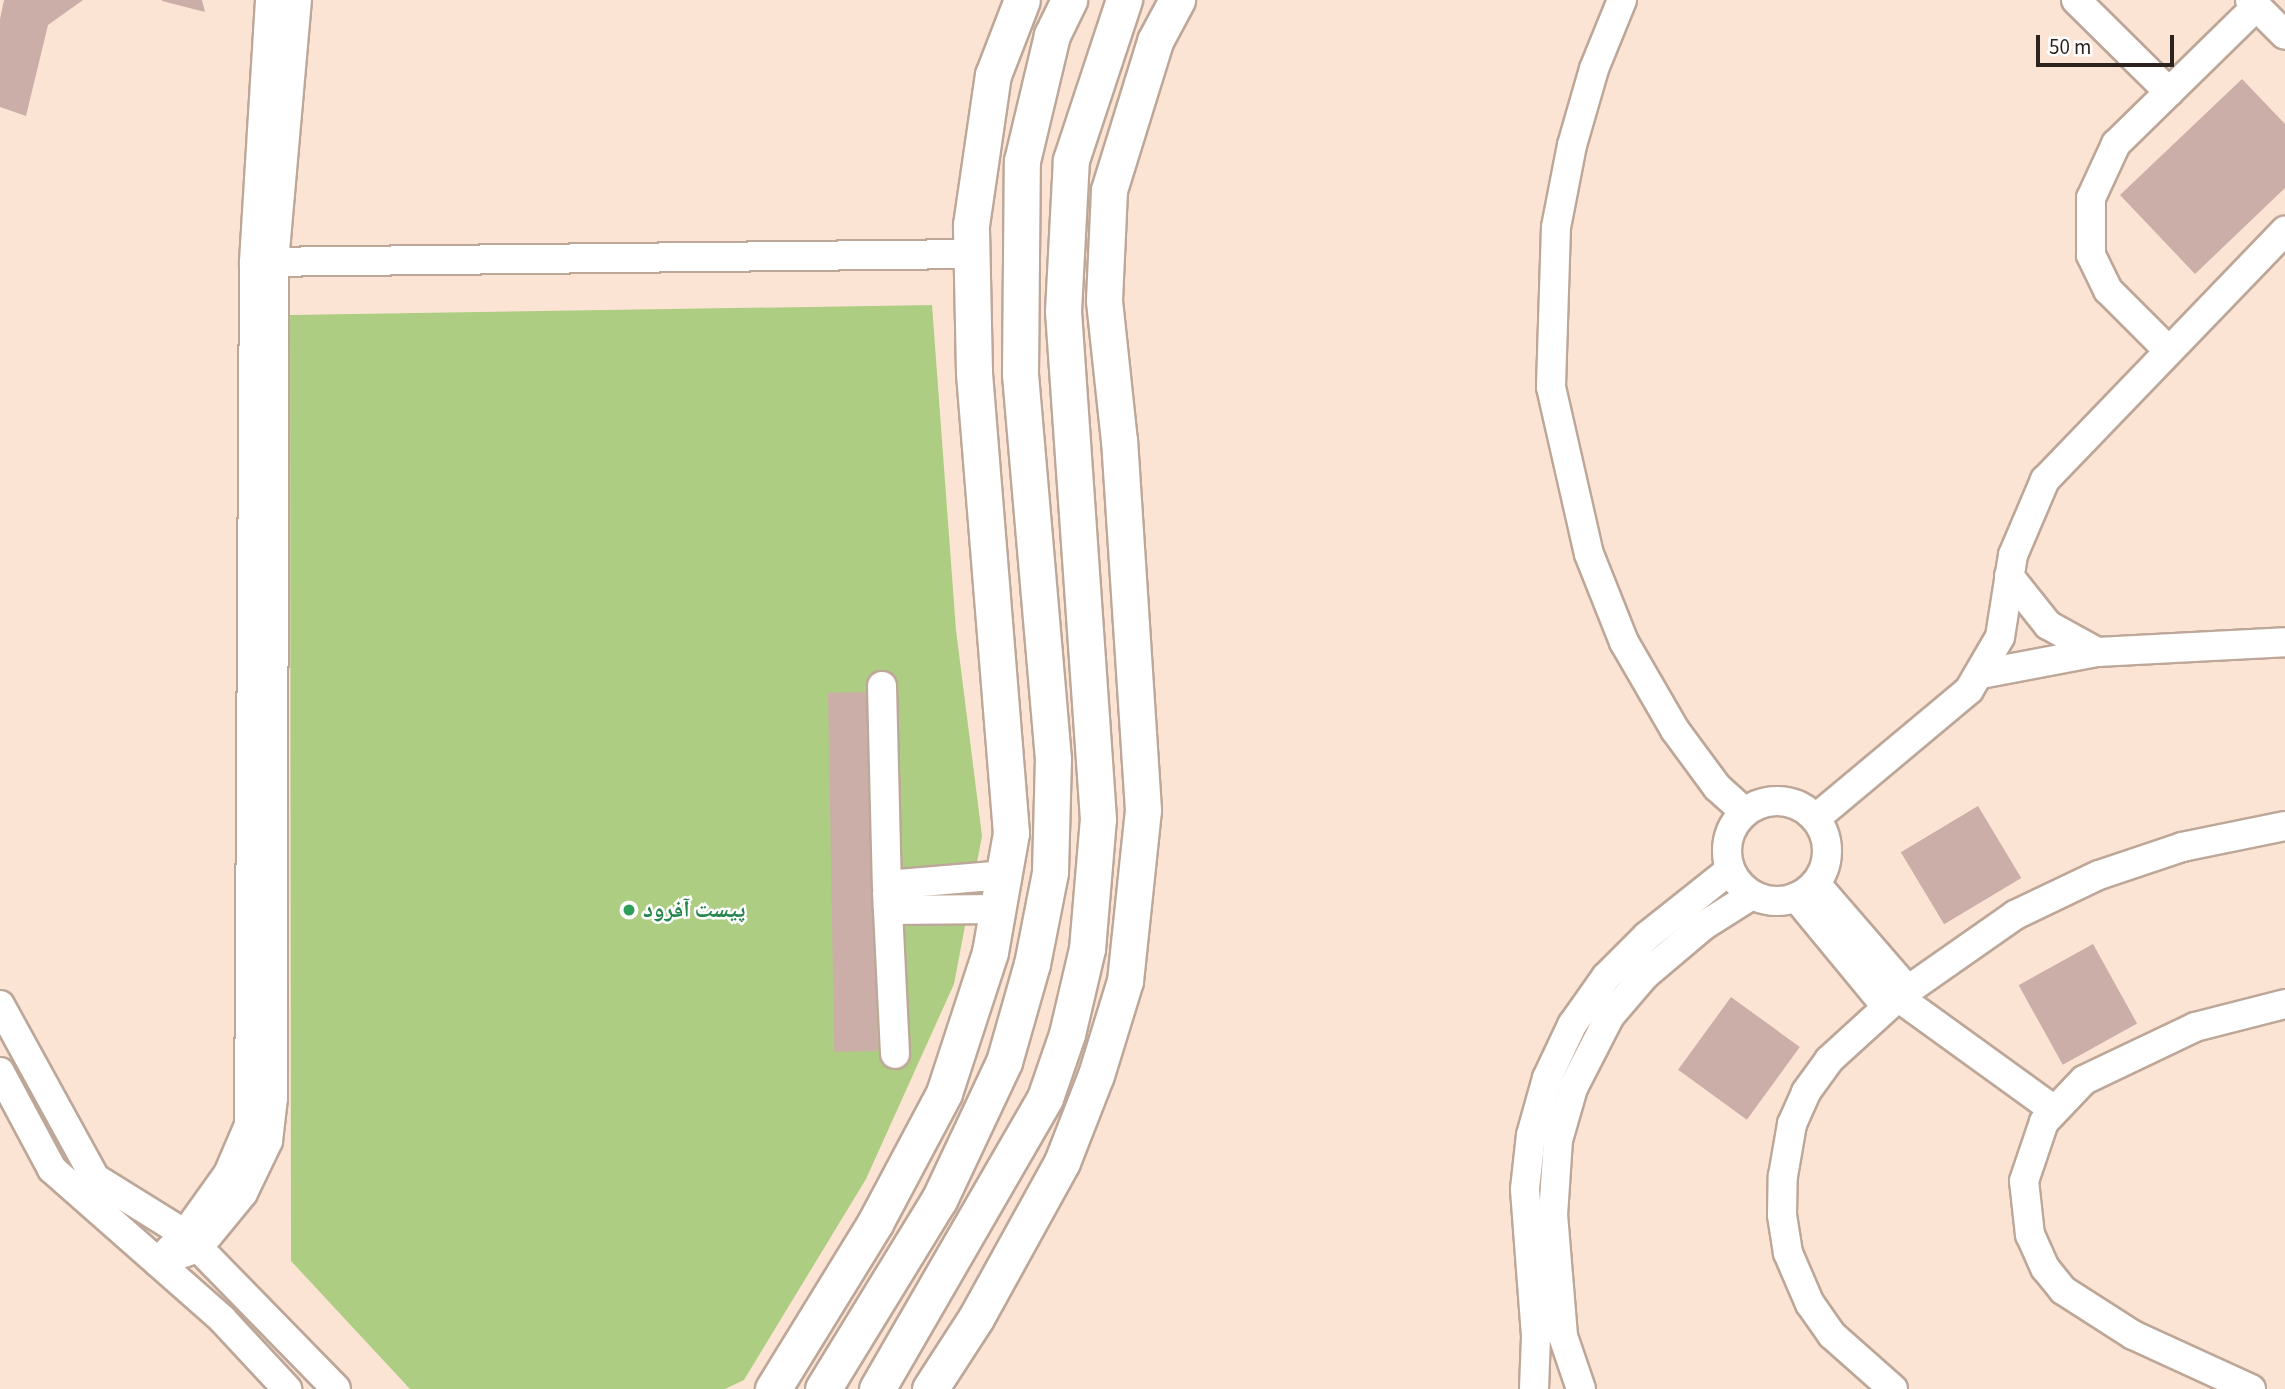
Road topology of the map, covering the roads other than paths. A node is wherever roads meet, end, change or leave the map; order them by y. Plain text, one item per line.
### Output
1 (270, 0) edge
2 (296, 0) edge
3 (1022, 0) edge
4 (1069, 0) edge
5 (1124, 0) edge
6 (1177, 0) edge
7 (1622, 0) edge
8 (2077, 0) edge
9 (2253, 3) edge
10 (2285, 35) edge
11 (2169, 92) junction
12 (2285, 231) edge
13 (972, 254) junction
14 (264, 262) junction
15 (2168, 350) junction
16 (2009, 576) junction
17 (2285, 642) edge
18 (2097, 652) junction
19 (1981, 674) junction
20 (882, 686) dead end
21 (1744, 811) junction
22 (1816, 818) junction
23 (2285, 826) edge
24 (1730, 870) junction
25 (1003, 875) junction
26 (1806, 890) junction
27 (1752, 895) junction
28 (887, 898) junction
29 (998, 909) junction
30 (1897, 997) junction
31 (2285, 1004) edge
32 (0, 1005) edge
33 (895, 1054) dead end
34 (0, 1072) edge
35 (2053, 1109) junction
36 (192, 1241) junction
37 (158, 1262) junction
38 (287, 1389) edge
39 (336, 1389) edge
40 (773, 1389) edge
41 (823, 1389) edge
42 (877, 1389) edge
43 (930, 1389) edge
44 (1534, 1389) edge
45 (1581, 1389) edge
46 (1893, 1389) edge
47 (2251, 1389) edge

1 - 14 street
2 - 14 street
3 - 13 main road
4 - 41 main road
5 - 42 main road
6 - 43 main road
7 - 21 street
8 - 11 street
9 - 10 street
9 - 11 street
11 - 15 street
12 - 15 street
13 - 14 street
13 - 25 main road
14 - 36 street
15 - 16 street
16 - 18 street
16 - 19 street
17 - 18 street
18 - 19 street
19 - 22 street
20 - 28 street
21 - 22 street
21 - 24 street
22 - 26 street
23 - 30 street
24 - 27 street
24 - 44 street
25 - 28 street
25 - 29 main road
26 - 27 street
26 - 30 street
27 - 45 street
28 - 29 street
28 - 33 street
29 - 40 main road
30 - 35 street
30 - 46 street
31 - 35 street
32 - 36 street
34 - 37 street
35 - 47 street
36 - 37 street
36 - 39 street
37 - 38 street

